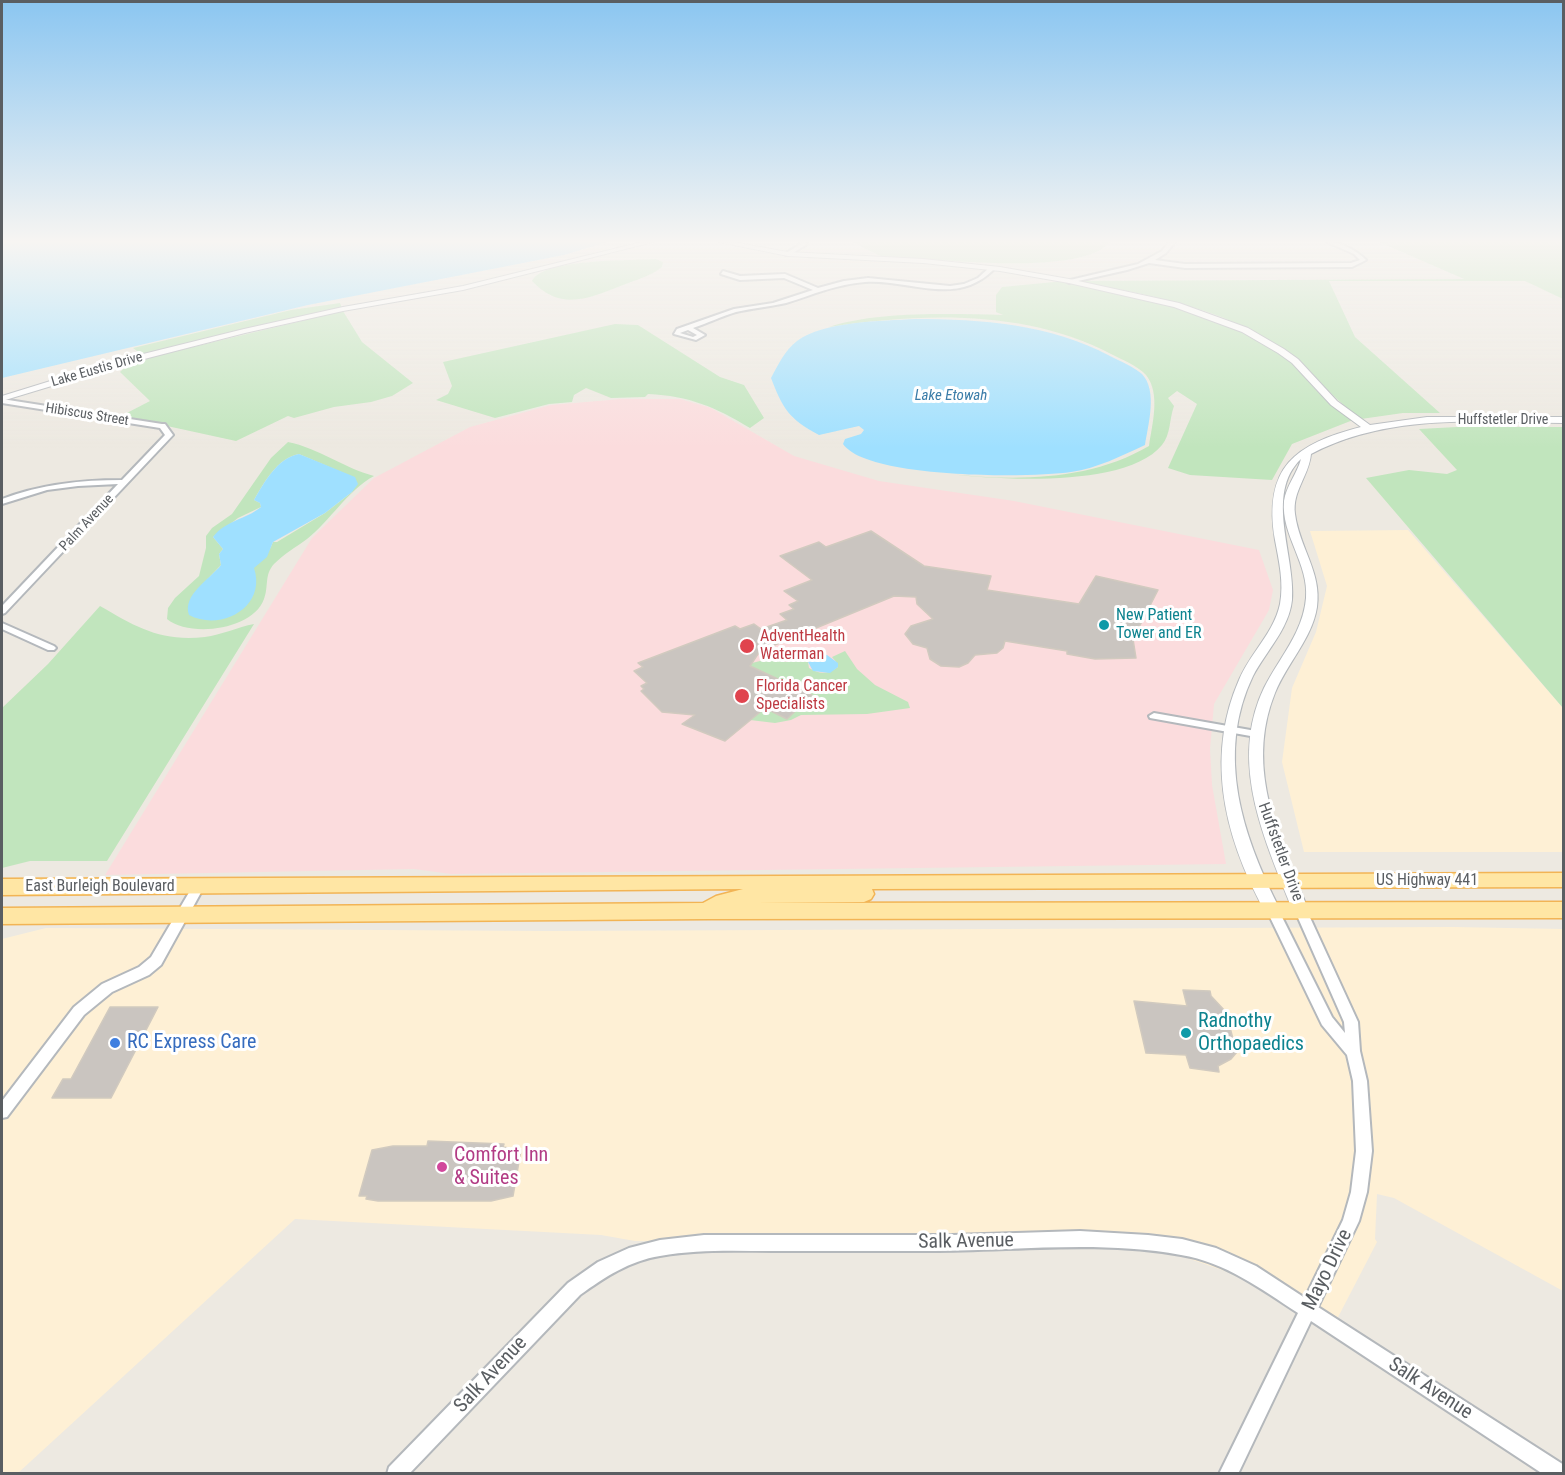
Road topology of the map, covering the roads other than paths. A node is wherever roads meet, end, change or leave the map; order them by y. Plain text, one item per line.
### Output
1 (335, 311) edge
2 (737, 311) edge
3 (1192, 311) edge
4 (689, 328) dead end
5 (2, 400) edge
6 (1563, 420) edge
7 (1366, 426) junction
8 (169, 433) joint
9 (1306, 453) junction
10 (125, 482) junction
11 (2, 502) edge
12 (2, 611) edge
13 (2, 626) edge
14 (51, 648) dead end
15 (1154, 716) dead end
16 (1229, 729) junction
17 (1256, 734) junction
18 (1563, 880) edge
19 (980, 881) junction
20 (1257, 881) junction
21 (1290, 881) junction
22 (2, 887) edge
23 (198, 887) junction
24 (1563, 910) edge
25 (708, 911) junction
26 (1273, 911) junction
27 (1301, 911) junction
28 (2, 916) edge
29 (182, 917) junction
30 (1353, 1051) junction
31 (2, 1112) edge
32 (1308, 1310) junction
33 (396, 1473) edge
34 (1228, 1473) edge
35 (1560, 1473) edge

1 - 5 street, Lake Eustis Drive
2 - 4 street
3 - 7 street
5 - 8 street, Hibiscus Street
6 - 7 street, Huffstetler Drive
7 - 9 street, Huffstetler Drive
8 - 10 street, Palm Avenue
9 - 16 street, Huffstetler Drive
9 - 17 street, Huffstetler Drive
10 - 11 street
10 - 12 street, Palm Avenue
13 - 14 street
15 - 16 street
16 - 17 street
16 - 20 street, Huffstetler Drive
17 - 21 street, Huffstetler Drive
18 - 21 main road, US Highway 441
19 - 20 main road, US Highway 441
19 - 23 main road, East Burleigh Boulevard
19 - 25 main road
20 - 21 main road, US Highway 441
20 - 26 street, Huffstetler Drive
21 - 27 street, Huffstetler Drive
22 - 23 main road, East Burleigh Boulevard
23 - 29 street
24 - 27 main road, East Burleigh Boulevard
25 - 26 main road, East Burleigh Boulevard
25 - 29 main road, East Burleigh Boulevard
26 - 27 main road, East Burleigh Boulevard
26 - 30 street
27 - 30 street, Mayo Drive
28 - 29 main road, East Burleigh Boulevard
29 - 31 street
30 - 32 street, Mayo Drive
32 - 33 street, Salk Avenue
32 - 34 street, Mayo Drive
32 - 35 street, Salk Avenue

